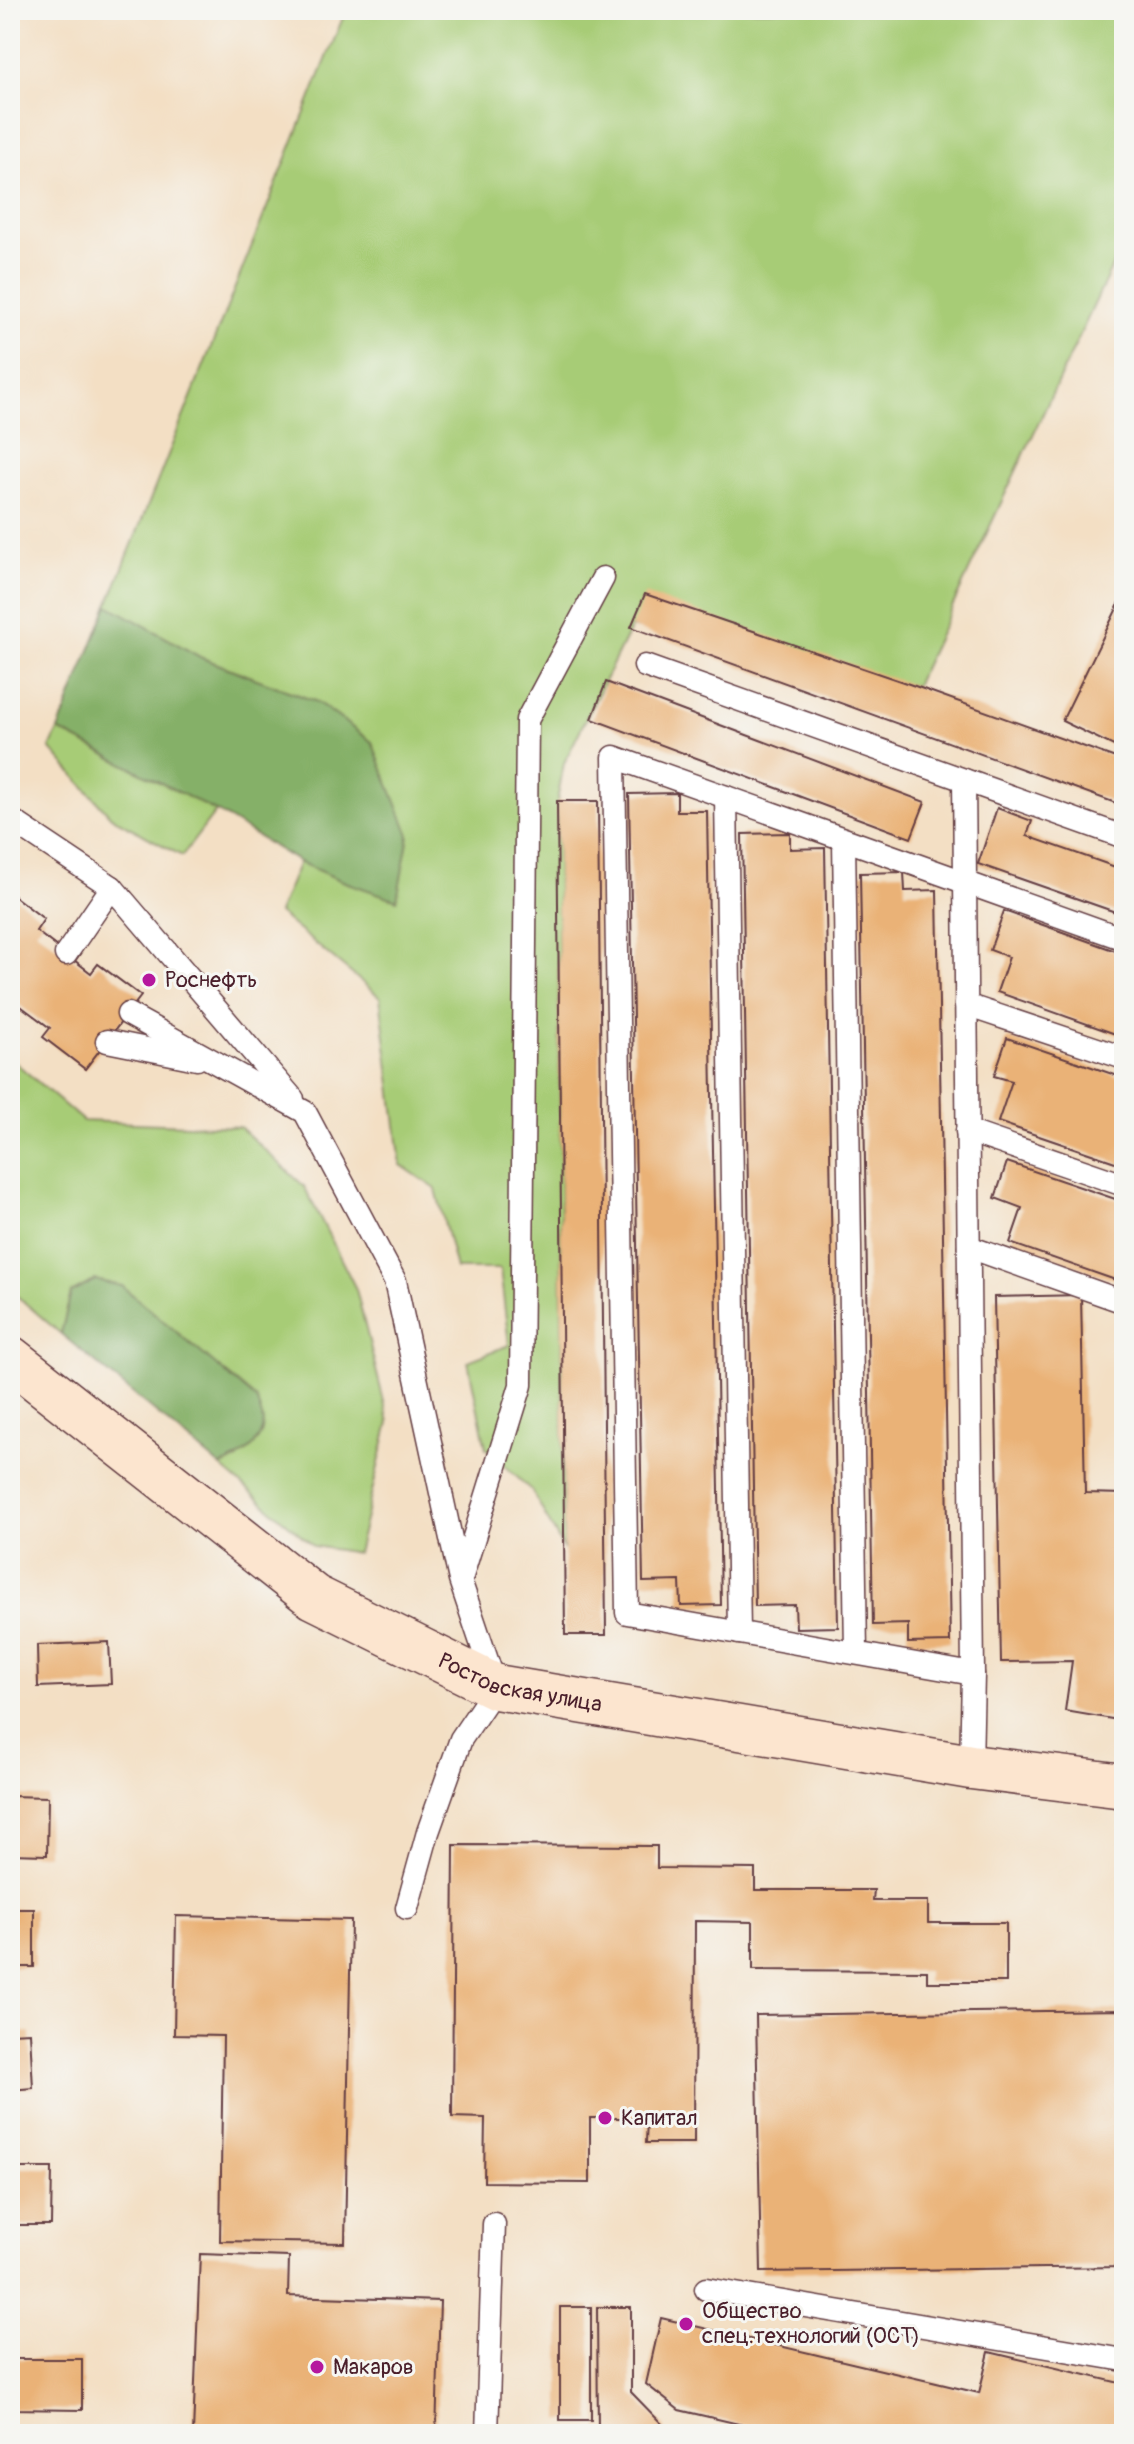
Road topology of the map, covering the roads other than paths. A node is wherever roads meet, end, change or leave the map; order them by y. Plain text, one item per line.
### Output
1 (603, 578) dead end
2 (645, 666) dead end
3 (964, 780) junction
4 (726, 797) junction
5 (10, 819) edge
6 (1124, 837) edge
7 (844, 840) junction
8 (965, 883) junction
9 (112, 887) junction
10 (1124, 939) edge
11 (66, 954) dead end
12 (966, 1005) junction
13 (128, 1014) dead end
14 (107, 1041) dead end
15 (1124, 1058) edge
16 (218, 1064) junction
17 (305, 1112) junction
18 (967, 1131) junction
19 (1124, 1185) edge
20 (969, 1247) junction
21 (1124, 1302) edge
22 (10, 1358) edge
23 (460, 1580) junction
24 (739, 1633) junction
25 (856, 1653) junction
26 (973, 1674) junction
27 (496, 1687) junction
28 (971, 1767) junction
29 (1124, 1786) edge
30 (407, 1908) dead end
31 (494, 2224) dead end
32 (706, 2289) dead end
33 (1124, 2360) edge
34 (487, 2434) edge

1 - 23 lane
2 - 3 lane
3 - 6 lane
3 - 8 lane
4 - 7 lane
4 - 24 lane
4 - 24 lane
5 - 9 lane
7 - 8 lane
7 - 25 lane
8 - 10 lane
8 - 12 lane
9 - 11 lane
9 - 17 lane
12 - 15 lane
12 - 18 lane
13 - 16 lane
14 - 16 lane
16 - 17 lane
17 - 23 lane
18 - 19 lane
18 - 20 lane
20 - 21 lane
20 - 26 lane
22 - 27 street, Ростовская улица
23 - 27 lane
24 - 25 lane
25 - 26 lane
26 - 28 lane
27 - 28 street, Ростовская улица
27 - 30 lane
28 - 29 street, Ростовская улица
31 - 34 lane
32 - 33 lane

